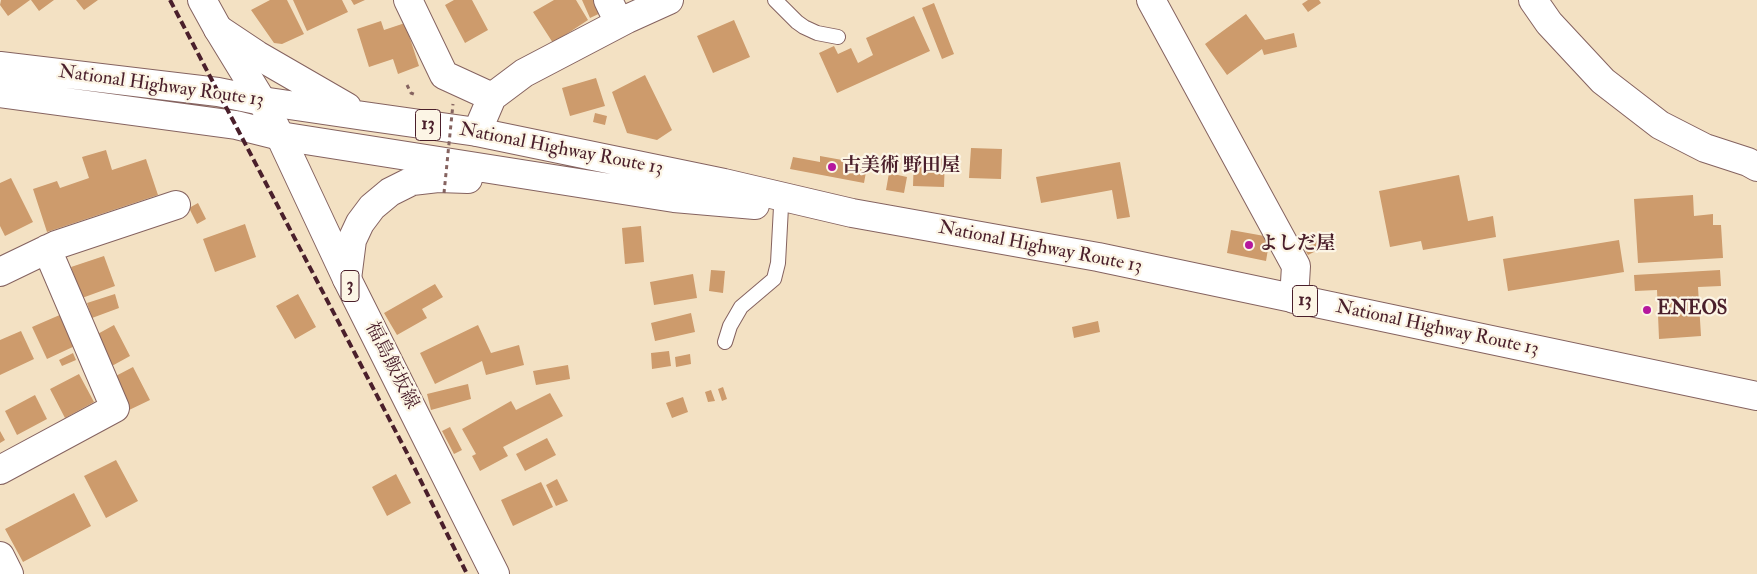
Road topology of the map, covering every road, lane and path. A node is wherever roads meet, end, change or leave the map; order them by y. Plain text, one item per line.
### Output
1 (202, 0) edge
2 (408, 0) edge
3 (669, 0) edge
4 (776, 0) edge
5 (1151, 0) edge
6 (1533, 0) edge
7 (613, 12) edge
8 (218, 29) junction
9 (838, 37) dead end
10 (0, 66) edge
11 (407, 85) dead end
12 (0, 93) edge
13 (411, 93) dead end
14 (492, 97) junction
15 (262, 100) junction
16 (453, 104) dead end
17 (364, 116) junction
18 (477, 132) junction
19 (280, 136) junction
20 (1757, 167) edge
21 (444, 193) dead end
22 (674, 198) junction
23 (176, 205) dead end
24 (782, 207) junction
25 (852, 213) junction
26 (47, 249) junction
27 (0, 272) edge
28 (347, 280) junction
29 (1294, 299) junction
30 (725, 342) dead end
31 (1757, 396) edge
32 (0, 470) edge
33 (0, 556) edge
34 (9, 574) edge
35 (495, 574) edge

1 - 8 main road, 福島飯坂線 / 3
2 - 14 main road
3 - 7 main road
4 - 9 lane
5 - 29 main road
6 - 20 main road
7 - 14 main road
8 - 15 main road, 福島飯坂線 / 3
8 - 17 main road
10 - 15 main road, National Highway Route 13 / 13
11 - 13 path
12 - 19 main road, National Highway Route 13 / 13
14 - 18 main road
15 - 17 main road, National Highway Route 13 / 13
15 - 19 main road, 福島飯坂線 / 3
16 - 21 path, bridge
17 - 18 main road, National Highway Route 13 / 13
18 - 25 main road, National Highway Route 13 / 13
19 - 22 main road, National Highway Route 13 / 13
19 - 28 main road, 福島飯坂線 / 3
22 - 24 main road, National Highway Route 13 / 13
22 - 28 main road
23 - 26 main road
24 - 25 main road, National Highway Route 13 / 13
24 - 30 lane
25 - 29 main road, National Highway Route 13 / 13
26 - 27 main road
26 - 32 main road
28 - 35 main road, 福島飯坂線 / 3
29 - 31 main road, National Highway Route 13 / 13
33 - 34 main road

